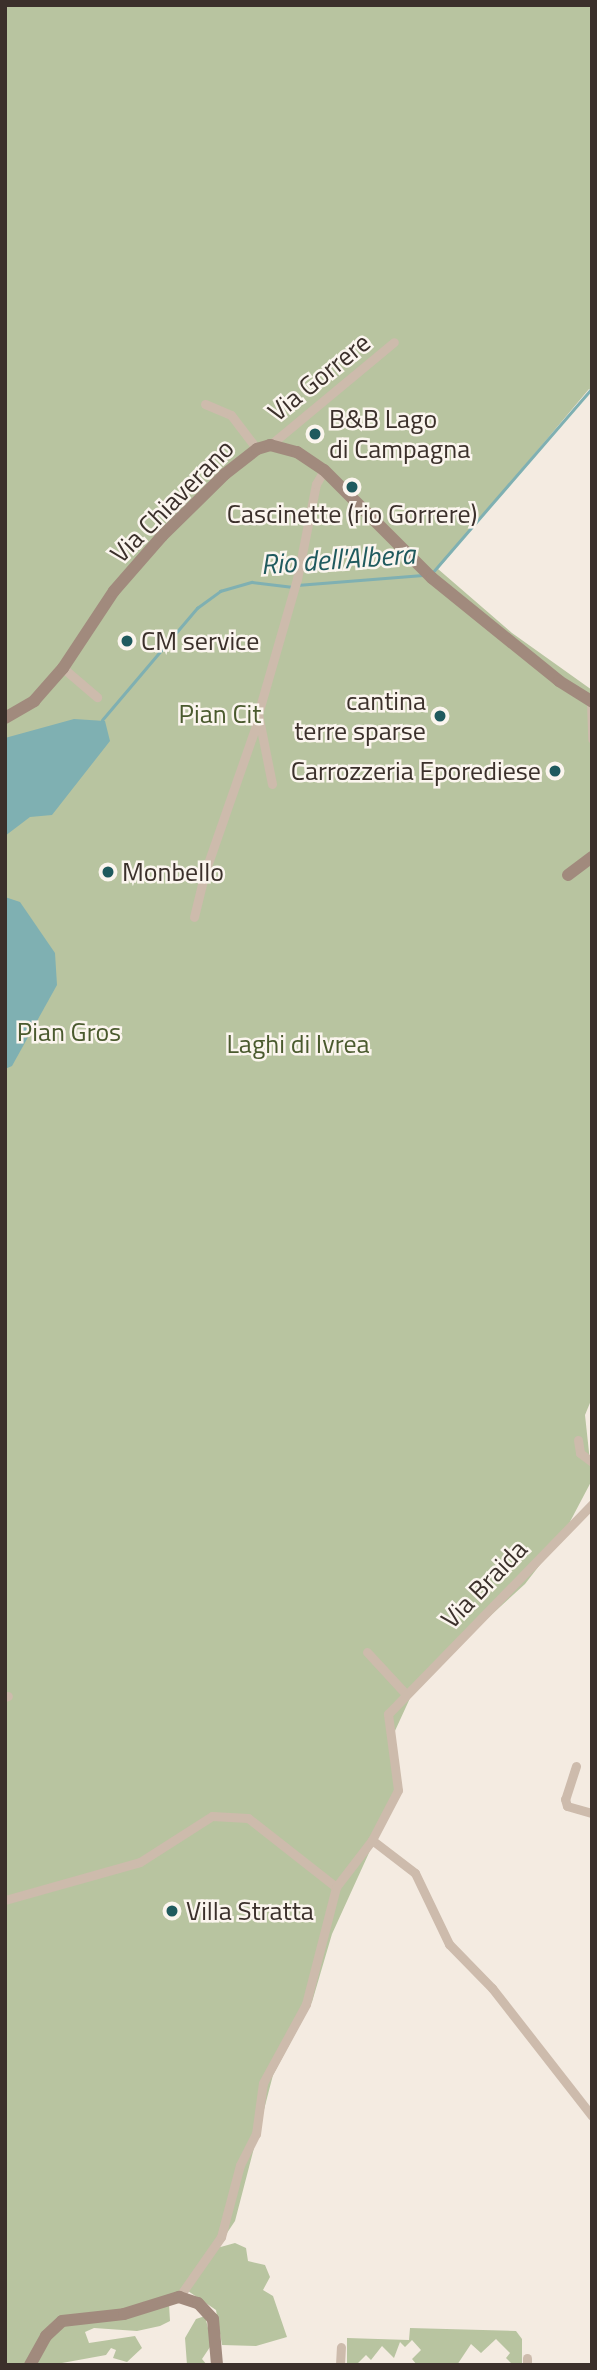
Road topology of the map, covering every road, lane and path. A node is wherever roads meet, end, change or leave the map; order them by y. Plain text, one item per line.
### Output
1 (394, 342) dead end
2 (205, 404) dead end
3 (270, 445) junction
4 (257, 449) junction
5 (324, 470) junction
6 (63, 668) junction
7 (97, 697) dead end
8 (591, 702) edge
9 (258, 714) junction
10 (5, 718) edge
11 (592, 739) edge
12 (272, 784) dead end
13 (592, 857) edge
14 (568, 875) dead end
15 (194, 917) dead end
16 (578, 1440) dead end
17 (592, 1462) edge
18 (592, 1504) edge
19 (367, 1652) dead end
20 (405, 1693) junction
21 (576, 1766) dead end
22 (592, 1813) edge
23 (372, 1840) junction
24 (336, 1887) junction
25 (5, 1900) edge
26 (592, 2116) edge
27 (179, 2297) junction
28 (341, 2347) dead end
29 (30, 2365) edge
30 (216, 2365) edge
31 (340, 2365) edge

1 - 3 street, Via Gorrere
2 - 4 street
3 - 4 street, Via Chiaverano
3 - 5 street, Via Chiaverano
4 - 6 street, Via Chiaverano
5 - 8 street, Via Chiaverano
5 - 9 street
6 - 7 street
6 - 10 street, Via Chiaverano
8 - 11 street
9 - 12 street
9 - 15 street
13 - 14 street
16 - 17 street
18 - 20 street, Via Braida
19 - 20 street
20 - 23 street, Via Braida
21 - 22 street
23 - 24 street, Via Braida
23 - 26 street
24 - 25 street
24 - 27 street
27 - 29 street
27 - 30 street
28 - 31 street

